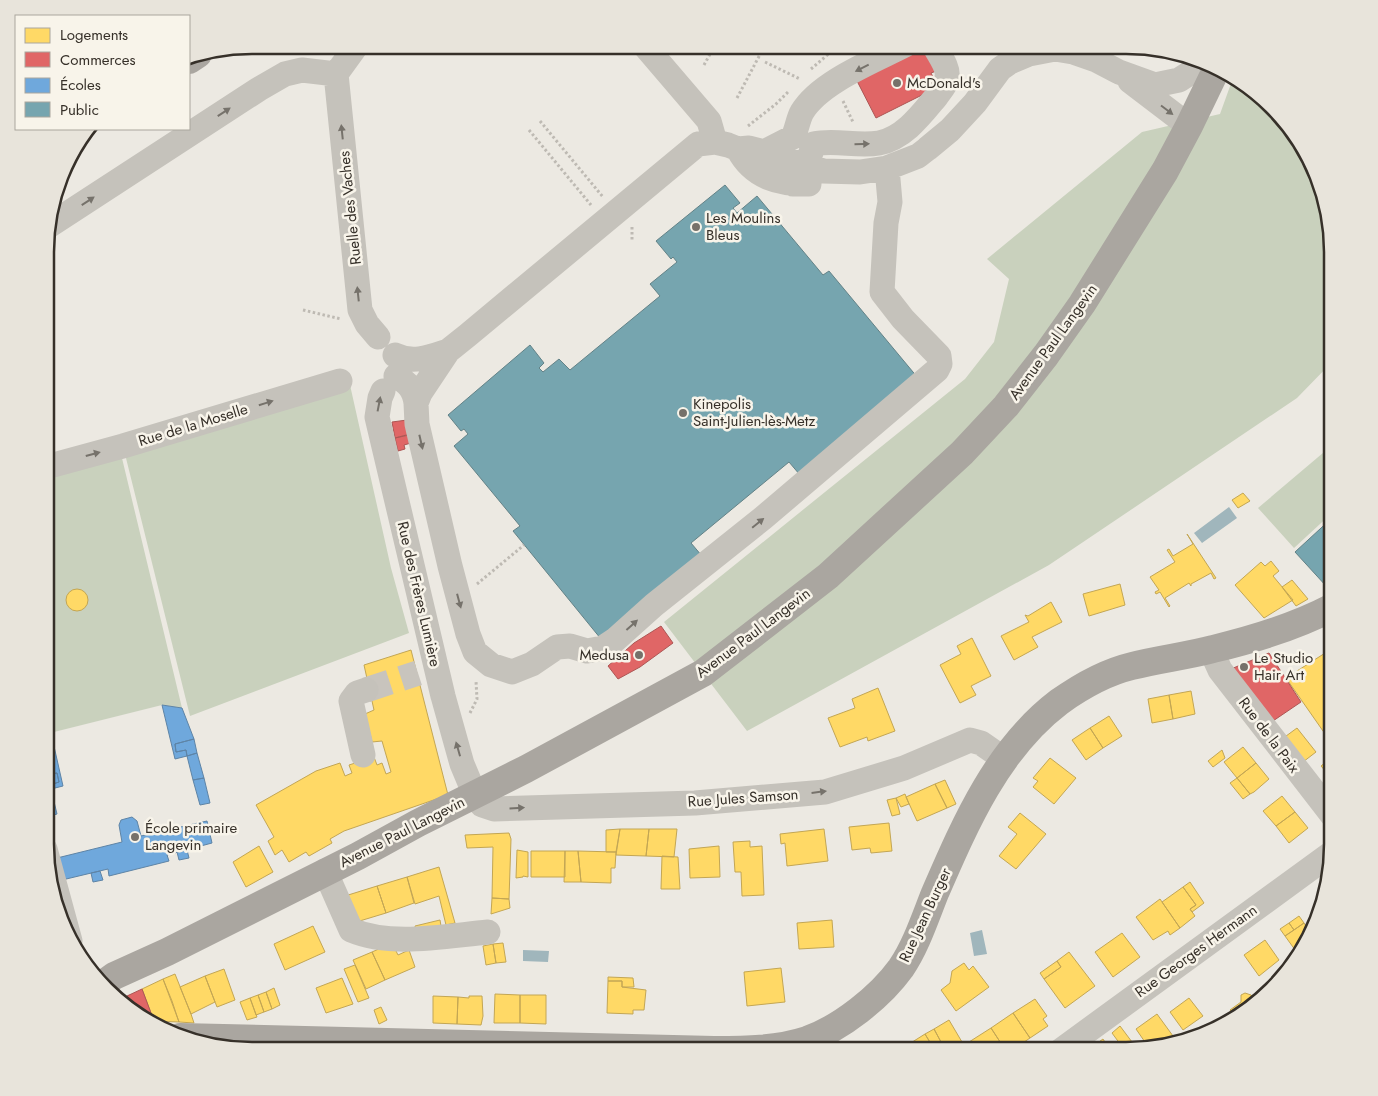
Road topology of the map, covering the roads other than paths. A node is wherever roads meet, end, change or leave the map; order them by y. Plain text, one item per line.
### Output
1 (350, 54) edge
2 (652, 54) edge
3 (888, 54) edge
4 (939, 54) edge
5 (1029, 54) edge
6 (1079, 54) edge
7 (1197, 67) edge
8 (1119, 72) junction
9 (336, 74) junction
10 (1213, 74) edge
11 (1189, 126) junction
12 (726, 146) junction
13 (787, 163) junction
14 (886, 168) junction
15 (56, 221) edge
16 (373, 331) road end
17 (448, 351) junction
18 (391, 374) junction
19 (340, 381) dead end
20 (416, 403) junction
21 (54, 465) edge
22 (1324, 611) edge
23 (1211, 650) junction
24 (366, 690) tunnel mouth
25 (363, 755) dead end
26 (1004, 759) junction
27 (475, 795) junction
28 (1324, 804) edge
29 (1324, 858) edge
30 (325, 871) junction
31 (488, 932) dead end
32 (108, 980) edge
33 (211, 1038) edge
34 (385, 1042) edge
35 (798, 1042) edge
36 (1072, 1042) edge

1 - 9 street
2 - 12 street
3 -> 13 street
13 -> 4 street
5 - 14 street
6 - 8 street
7 - 8 street
8 -> 11 street
15 -> 9 street
16 -> 9 street, Ruelle des Vaches
10 - 11 main road, Avenue Paul Langevin
11 - 27 main road, Avenue Paul Langevin
12 - 13 street
12 - 13 street
12 - 17 street
13 - 14 street
20 -> 14 street
17 - 18 street
17 - 20 street
18 - 20 street
27 -> 18 street, Rue des Frères Lumière
21 -> 19 street, Rue de la Moselle
22 - 23 main road, Rue Jean Burger
23 - 26 main road, Rue Jean Burger
23 - 28 street, Rue de la Paix
24 - 25 street
27 -> 26 street, Rue Jules Samson
26 - 35 main road, Rue Jean Burger
27 - 30 main road, Avenue Paul Langevin
29 - 36 street, Rue Georges Hermann
30 - 31 street
30 - 32 main road, Avenue Paul Langevin
33 - 34 main road, Rue Jean Burger

